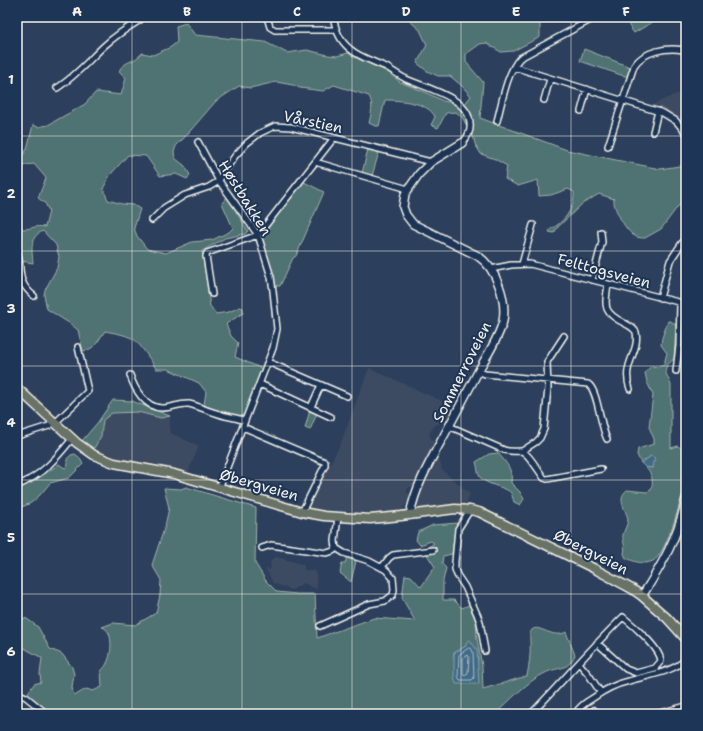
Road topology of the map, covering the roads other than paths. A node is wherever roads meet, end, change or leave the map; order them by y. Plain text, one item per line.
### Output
1 (142, 17) edge
2 (267, 17) edge
3 (333, 17) edge
4 (596, 17) edge
5 (336, 30) junction
6 (683, 50) dead end
7 (514, 67) junction
8 (550, 79) junction
9 (57, 88) dead end
10 (587, 89) junction
11 (544, 100) dead end
12 (623, 100) junction
13 (581, 111) dead end
14 (658, 111) junction
15 (497, 121) dead end
16 (653, 132) dead end
17 (686, 133) edge
18 (334, 138) junction
19 (198, 142) dead end
20 (462, 143) joint
21 (608, 146) dead end
22 (315, 162) junction
23 (431, 162) junction
24 (219, 181) junction
25 (408, 189) junction
26 (152, 220) dead end
27 (533, 225) dead end
28 (601, 232) dead end
29 (258, 235) junction
30 (682, 243) dead end
31 (17, 250) edge
32 (522, 264) junction
33 (491, 269) junction
34 (592, 280) junction
35 (608, 284) junction
36 (212, 294) dead end
37 (34, 296) dead end
38 (660, 298) junction
39 (680, 303) junction
40 (686, 304) edge
41 (564, 336) dead end
42 (78, 347) dead end
43 (268, 362) junction
44 (676, 370) dead end
45 (478, 371) junction
46 (130, 375) dead end
47 (548, 380) junction
48 (260, 384) junction
49 (321, 385) junction
50 (17, 388) edge
51 (630, 389) dead end
52 (347, 396) dead end
53 (311, 407) junction
54 (331, 417) dead end
55 (245, 421) junction
56 (55, 423) junction
57 (449, 426) junction
58 (243, 427) junction
59 (17, 436) edge
60 (607, 439) dead end
61 (75, 441) junction
62 (522, 451) junction
63 (601, 469) dead end
64 (17, 486) edge
65 (219, 488) junction
66 (686, 499) edge
67 (470, 510) junction
68 (302, 512) junction
69 (410, 515) junction
70 (338, 517) junction
71 (262, 548) dead end
72 (336, 548) junction
73 (433, 550) dead end
74 (382, 567) junction
75 (642, 596) junction
76 (320, 626) dead end
77 (686, 639) edge
78 (597, 643) junction
79 (485, 652) dead end
80 (686, 659) edge
81 (579, 664) junction
82 (17, 693) edge
83 (601, 693) junction
84 (686, 706) edge
85 (47, 714) edge
86 (531, 714) edge
87 (575, 714) edge
88 (656, 714) edge

1 - 9 street
2 - 5 street
3 - 5 street
4 - 7 street
5 - 20 street
6 - 12 street
7 - 8 street
7 - 15 street
8 - 10 street
8 - 11 street
10 - 12 street
10 - 13 street
12 - 14 street
12 - 21 street
14 - 16 street
14 - 17 street
18 - 22 street
18 - 23 street, Vårstien
18 - 24 street, Vårstien
19 - 24 street, Høstbakken
20 - 23 street, Sommerroveien
22 - 25 street
22 - 29 street
23 - 25 street, Sommerroveien
24 - 26 street
24 - 29 street, Høstbakken
25 - 33 street, Sommerroveien
27 - 32 street
28 - 34 street
29 - 36 street
29 - 43 street, Høstbakken
30 - 38 street
31 - 37 street
32 - 33 street, Felttogsveien
32 - 34 street, Felttogsveien
33 - 45 street, Sommerroveien
34 - 35 street, Felttogsveien
35 - 38 street, Felttogsveien
35 - 51 street
38 - 39 street, Felttogsveien
39 - 40 street, Felttogsveien
39 - 44 street
41 - 47 street
42 - 56 street
43 - 48 street, Høstbakken
43 - 49 street
45 - 47 street
45 - 57 street, Sommerroveien
46 - 55 street
47 - 60 street
47 - 62 street
48 - 53 street
48 - 55 street, Høstbakken
49 - 52 street
49 - 53 street
50 - 56 main road, Øbergveien
53 - 54 street
55 - 58 street, Høstbakken
56 - 59 street
56 - 61 main road, Øbergveien
57 - 62 street
57 - 69 street, Sommerroveien
58 - 65 street, Høstbakken
58 - 68 street
61 - 64 street
61 - 65 main road, Øbergveien
62 - 63 street
65 - 68 main road, Øbergveien
66 - 75 street
67 - 69 main road, Øbergveien
67 - 75 main road, Øbergveien
67 - 79 street
68 - 70 main road, Øbergveien
69 - 70 main road, Øbergveien
70 - 72 street
71 - 72 street
72 - 74 street
73 - 74 street
74 - 76 street
75 - 77 main road, Øbergveien
78 - 78 street
78 - 81 street
80 - 83 street
81 - 83 street
81 - 86 street
82 - 85 street
83 - 87 street
84 - 88 street

